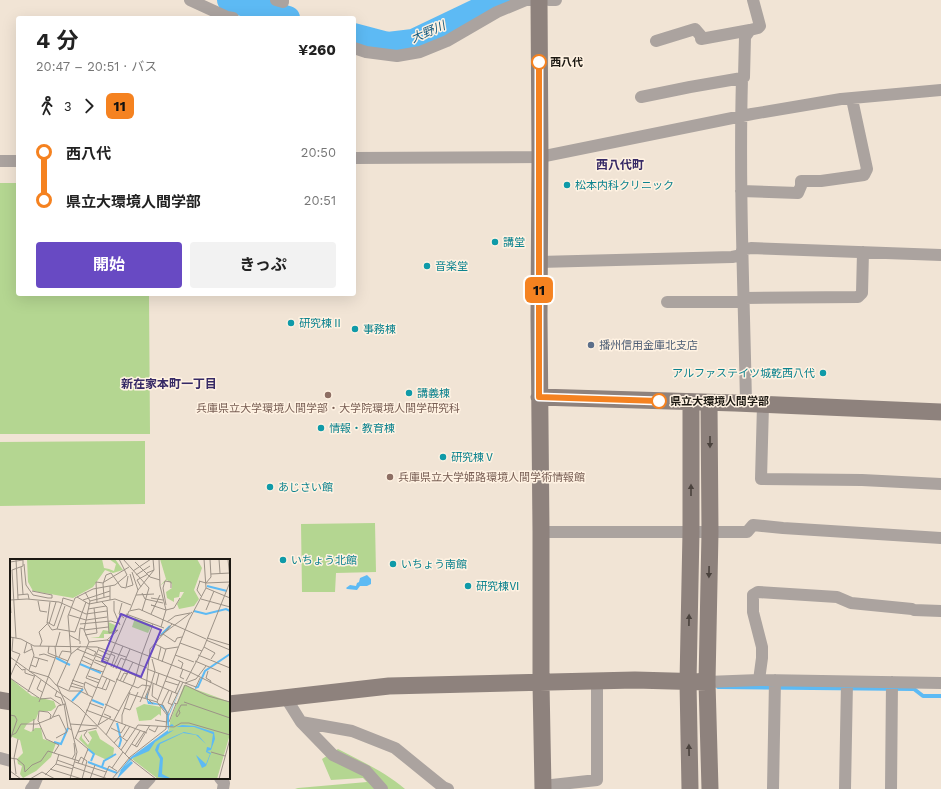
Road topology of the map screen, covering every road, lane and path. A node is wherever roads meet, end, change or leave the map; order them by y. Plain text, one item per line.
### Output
1 (190, 0) edge
2 (276, 0) edge
3 (283, 0) edge
4 (531, 0) edge
5 (539, 0) edge
6 (549, 0) edge
7 (556, 0) edge
8 (753, 0) edge
9 (225, 16) edge
10 (750, 30) junction
11 (656, 41) dead end
12 (356, 49) edge
13 (742, 78) junction
14 (941, 90) edge
15 (641, 97) dead end
16 (852, 99) junction
17 (741, 116) junction
18 (540, 157) junction
19 (356, 158) edge
20 (0, 161) edge
21 (16, 161) edge
22 (741, 191) junction
23 (863, 252) junction
24 (742, 253) junction
25 (941, 254) edge
26 (539, 262) junction
27 (744, 300) junction
28 (667, 302) dead end
29 (539, 397) junction
30 (691, 402) junction
31 (709, 402) junction
32 (746, 404) junction
33 (763, 404) junction
34 (941, 412) edge
35 (941, 484) edge
36 (541, 532) junction
37 (691, 532) junction
38 (710, 532) junction
39 (941, 538) edge
40 (941, 611) edge
41 (759, 680) junction
42 (774, 680) junction
43 (597, 681) junction
44 (541, 682) junction
45 (688, 682) junction
46 (707, 682) junction
47 (846, 682) junction
48 (892, 682) junction
49 (941, 683) edge
50 (286, 698) junction
51 (0, 700) edge
52 (10, 702) edge
53 (230, 704) edge
54 (302, 722) junction
55 (0, 758) edge
56 (10, 761) edge
57 (37, 779) edge
58 (149, 779) edge
59 (221, 779) edge
60 (598, 785) edge
61 (543, 788) edge
62 (31, 789) edge
63 (140, 789) edge
64 (223, 789) edge
65 (382, 789) edge
66 (448, 789) edge
67 (690, 789) edge
68 (710, 789) edge
69 (773, 789) edge
70 (845, 789) edge
71 (891, 789) edge

1 - 9 street
2 - 3 street
4 - 12 street
5 - 18 street
6 - 7 street
8 - 10 street
10 - 11 street
10 - 13 street
13 - 15 street
13 - 17 street
14 - 16 street
16 - 17 street
16 - 22 street
17 - 18 street
17 - 22 street
18 - 19 street
18 - 26 street
20 - 21 street
22 - 24 street
23 - 24 street
23 - 25 street
23 - 27 street
24 - 26 street
24 - 27 street
26 - 29 street
27 - 28 street
27 - 32 street
29 - 30 street
29 - 36 street
30 - 31 street
37 -> 30 street
31 - 32 street
31 -> 38 street
32 - 33 street
33 - 34 street
33 - 35 street
36 - 37 street
36 - 44 street
37 - 38 street
45 -> 37 street
38 - 39 street
38 -> 46 street
40 - 41 street
41 - 42 street
41 - 46 street
42 - 47 street
42 - 69 street
43 - 44 street
43 - 45 street
43 - 60 street
44 - 50 street
44 - 61 street
45 - 46 street
67 -> 45 street
46 - 68 street
47 - 48 street
47 - 70 street
48 - 49 street
48 - 71 street
50 - 53 street
50 - 54 street
51 - 52 street
54 - 65 street
54 - 66 street
55 - 56 street
57 - 62 street
58 - 63 street
59 - 64 street
60 - 61 street

